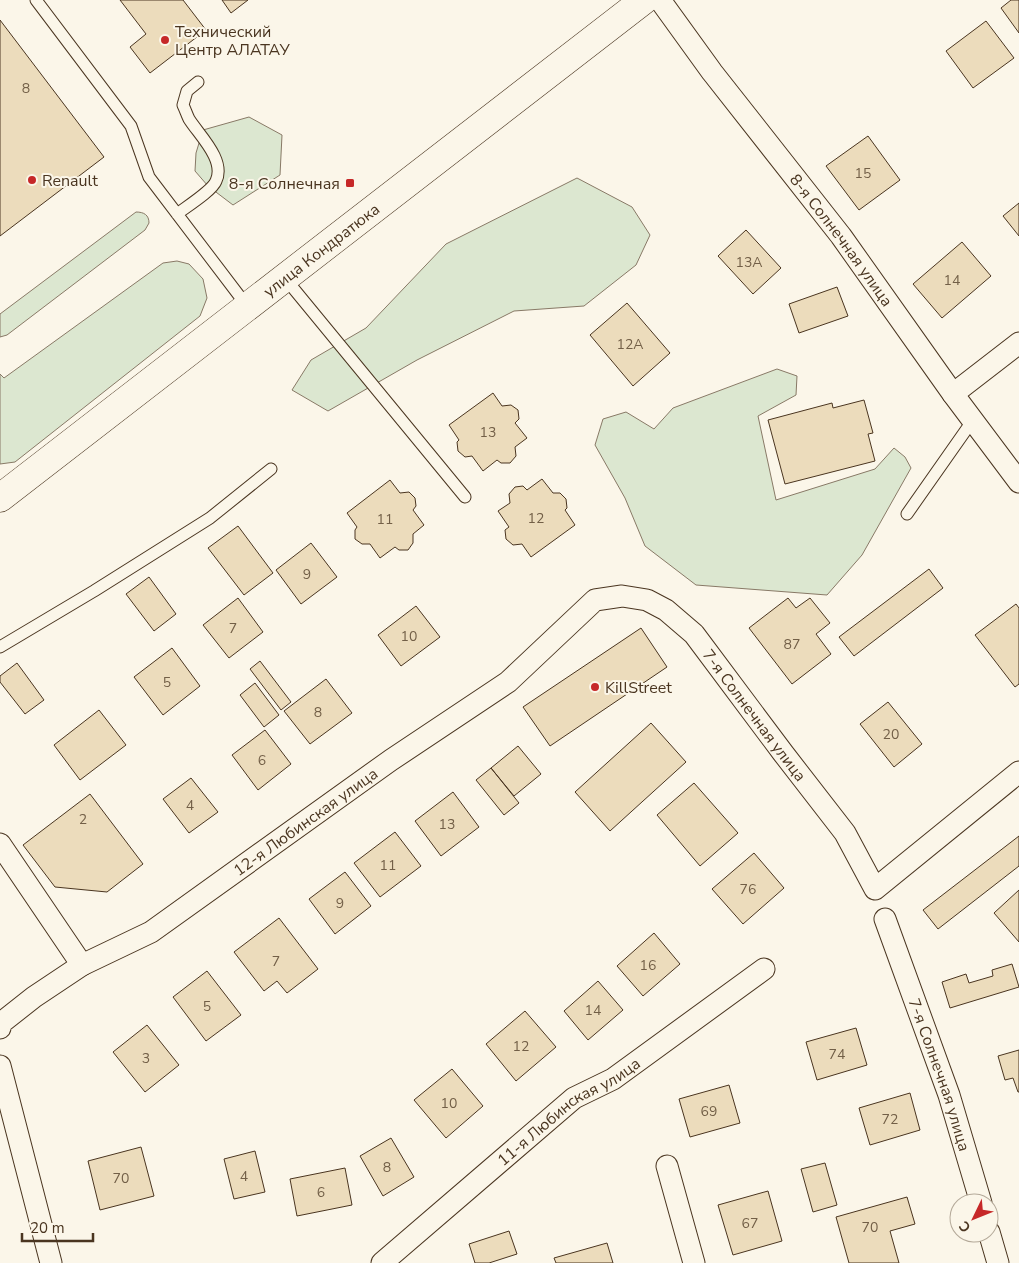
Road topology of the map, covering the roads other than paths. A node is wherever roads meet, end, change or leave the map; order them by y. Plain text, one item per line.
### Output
1 (36, 0) edge
2 (644, 0) edge
3 (660, 0) edge
4 (198, 82) dead end
5 (177, 214) junction
6 (284, 277) junction
7 (246, 306) junction
8 (1019, 343) edge
9 (953, 394) junction
10 (973, 420) junction
11 (271, 469) dead end
12 (1019, 482) edge
13 (465, 497) dead end
14 (0, 498) edge
15 (907, 514) dead end
16 (595, 600) joint
17 (0, 647) edge
18 (1019, 772) edge
19 (0, 844) edge
20 (885, 919) dead end
21 (82, 965) junction
22 (764, 969) dead end
23 (1, 1025) edge
24 (0, 1066) edge
25 (667, 1166) dead end
26 (977, 1193) edge
27 (992, 1243) edge
28 (51, 1263) edge
29 (382, 1263) edge
30 (694, 1263) edge
31 (998, 1263) edge

1 - 5 lane
2 - 6 main road, улица Кондратюка
3 - 9 street, 8-я Солнечная улица
4 - 5 lane
5 - 7 lane
6 - 7 main road, улица Кондратюка
6 - 13 lane
7 - 14 main road, улица Кондратюка
8 - 9 street
9 - 10 street, 8-я Солнечная улица
10 - 12 street, 8-я Солнечная улица
10 - 15 lane
11 - 17 lane
16 - 18 street, 7-я Солнечная улица
16 - 21 street, 12-я Любинская улица
19 - 21 street
20 - 26 street, 7-я Солнечная улица
21 - 23 street, 12-я Любинская улица
22 - 29 street, 11-я Любинская улица
24 - 28 street
25 - 30 street
27 - 31 street

